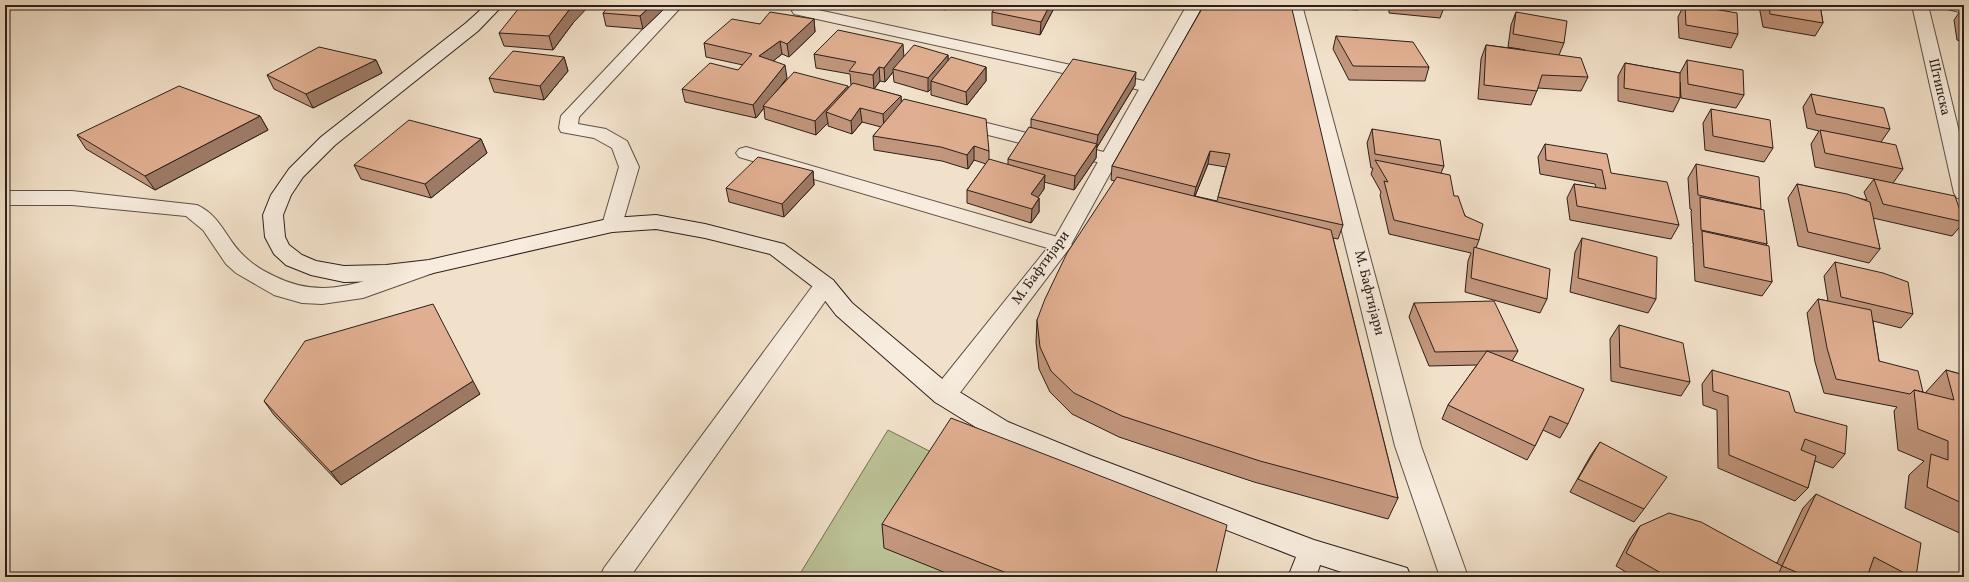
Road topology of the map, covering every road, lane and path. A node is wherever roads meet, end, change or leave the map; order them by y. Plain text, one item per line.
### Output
1 (495, 5) edge
2 (675, 5) edge
3 (1195, 5) edge
4 (1294, 5) edge
5 (1920, 5) edge
6 (1949, 5) edge
7 (1964, 8) edge
8 (800, 11) dead end
9 (1149, 87) junction
10 (941, 117) edge
11 (746, 153) dead end
12 (1109, 159) junction
13 (1964, 193) edge
14 (5, 198) edge
15 (612, 225) junction
16 (1061, 245) junction
17 (429, 266) junction
18 (825, 285) junction
19 (944, 395) junction
20 (1312, 551) junction
21 (614, 577) edge
22 (1302, 577) edge
23 (1398, 577) edge
24 (1454, 577) edge

1 - 17 street
2 - 15 street
3 - 9 street, М. Бафтијари
4 - 24 street, М. Бафтијари
5 - 13 street, Штипска
6 - 7 street
8 - 9 street
9 - 12 street, М. Бафтијари
10 - 12 street
11 - 16 street
12 - 16 street, М. Бафтијари
14 - 17 street
15 - 17 street
15 - 18 street
16 - 19 street, М. Бафтијари
18 - 19 street
18 - 21 street
19 - 20 street
20 - 22 street
20 - 23 street

